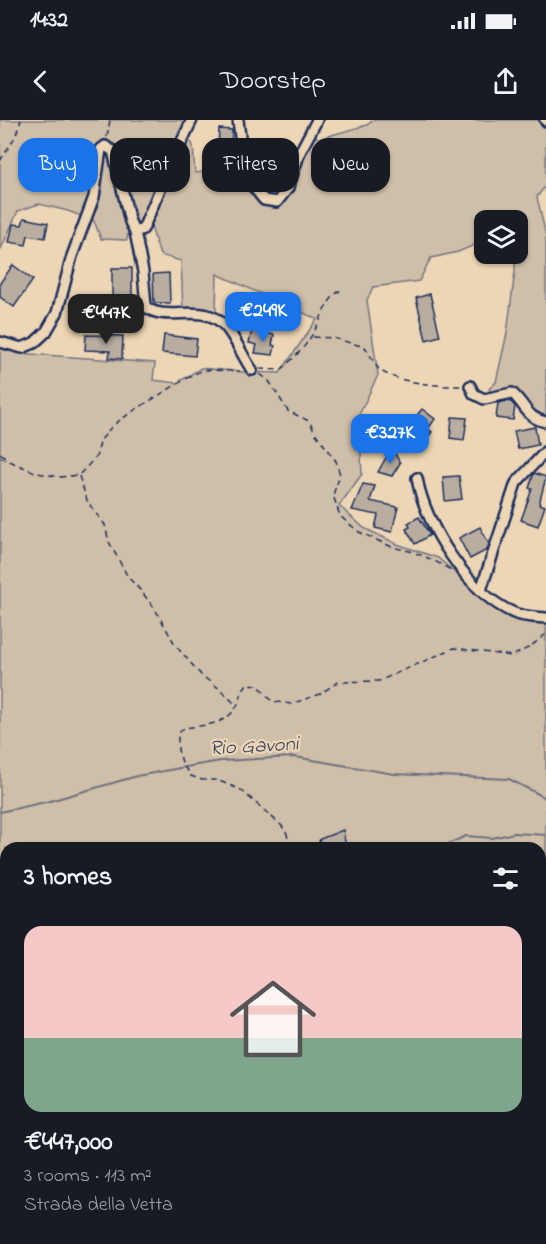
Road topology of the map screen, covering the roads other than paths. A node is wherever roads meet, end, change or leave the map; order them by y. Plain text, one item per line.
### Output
1 (192, 120) edge
2 (238, 120) edge
3 (317, 120) edge
4 (135, 232) junction
5 (0, 342) edge
6 (252, 370) road end
7 (470, 386) road end
8 (541, 421) edge
9 (546, 451) edge
10 (417, 478) dead end
11 (482, 590) junction
12 (546, 618) edge

1 - 4 street
2 - 3 street
4 - 5 street
4 - 6 street
7 - 8 street
9 - 11 street
10 - 11 street
11 - 12 street

